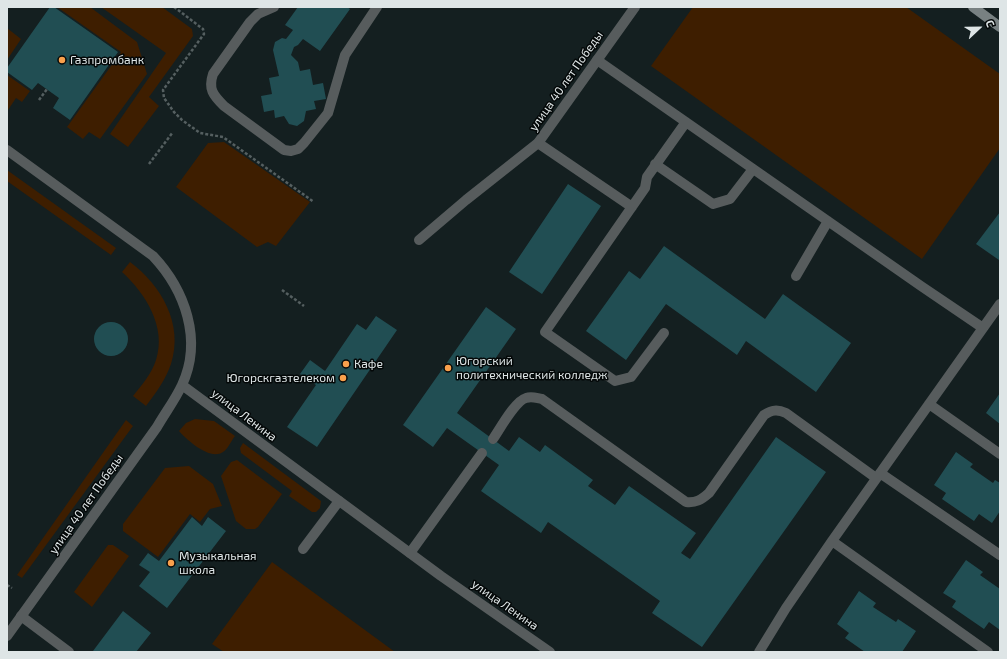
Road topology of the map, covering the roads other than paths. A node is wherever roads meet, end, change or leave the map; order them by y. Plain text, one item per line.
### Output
1 (274, 7) edge
2 (377, 7) edge
3 (635, 7) edge
4 (972, 7) edge
5 (1000, 27) edge
6 (597, 60) junction
7 (686, 122) junction
8 (538, 143) junction
9 (7, 150) edge
10 (655, 164) junction
11 (753, 169) junction
12 (632, 207) junction
13 (828, 221) junction
14 (419, 240) dead end
15 (796, 276) dead end
16 (1000, 304) edge
17 (983, 328) junction
18 (664, 333) dead end
19 (182, 385) junction
20 (929, 404) junction
21 (493, 439) dead end
22 (482, 453) dead end
23 (1000, 454) edge
24 (878, 476) junction
25 (338, 501) junction
26 (832, 542) junction
27 (303, 549) dead end
28 (410, 553) junction
29 (1000, 555) edge
30 (21, 616) junction
31 (7, 636) edge
32 (69, 652) edge
33 (550, 652) edge
34 (759, 652) edge
35 (988, 652) edge

1 - 2 street
3 - 6 street, улица 40 лет Победы
4 - 5 street
6 - 7 street
6 - 8 street, улица 40 лет Победы
7 - 10 street
7 - 11 street
8 - 12 street
8 - 14 street, улица 40 лет Победы
9 - 19 street
10 - 11 street
10 - 12 street
11 - 13 street
12 - 18 street
13 - 15 street
13 - 17 street
16 - 17 street
17 - 20 street
19 - 25 street, улица Ленина
19 - 30 street, улица 40 лет Победы
20 - 23 street
20 - 24 street
21 - 24 street
22 - 28 street
24 - 26 street
24 - 29 street
25 - 27 street
25 - 28 street, улица Ленина
26 - 34 street
26 - 35 street
28 - 33 street, улица Ленина
30 - 31 street, улица 40 лет Победы
30 - 32 street

